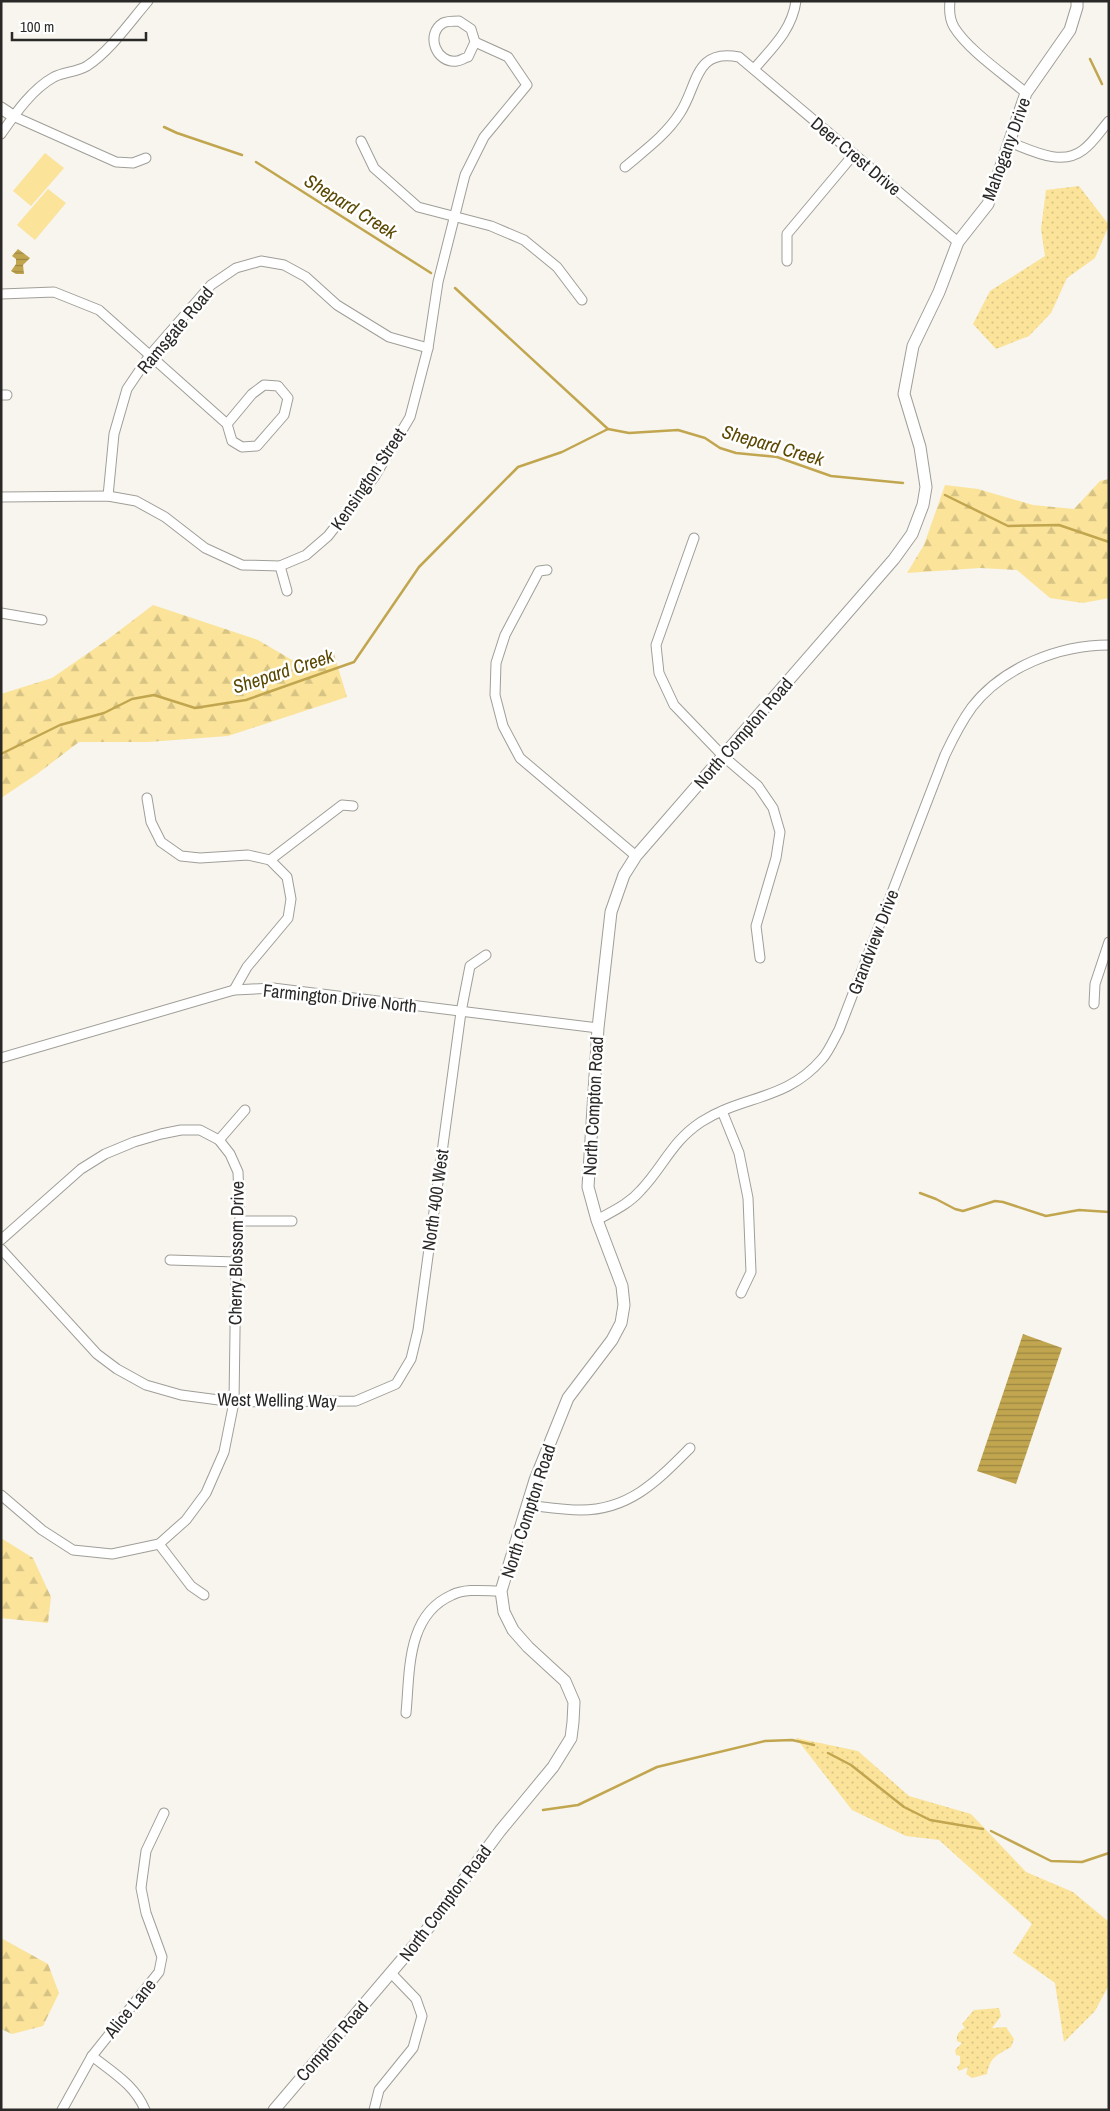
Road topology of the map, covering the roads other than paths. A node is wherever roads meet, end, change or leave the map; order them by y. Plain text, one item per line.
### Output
1 (148, 1) edge
2 (796, 1) edge
3 (950, 1) edge
4 (1077, 1) edge
5 (475, 42) junction
6 (754, 69) junction
7 (1026, 93) junction
8 (1, 108) edge
9 (13, 116) junction
10 (1109, 121) edge
11 (1, 134) edge
12 (361, 141) dead end
13 (1009, 142) junction
14 (854, 154) junction
15 (146, 158) dead end
16 (625, 166) dead end
17 (455, 216) junction
18 (958, 242) junction
19 (787, 260) dead end
20 (1, 294) edge
21 (582, 300) dead end
22 (428, 348) junction
23 (150, 355) junction
24 (227, 424) junction
25 (108, 496) junction
26 (1, 497) edge
27 (694, 538) dead end
28 (280, 566) junction
29 (547, 570) dead end
30 (287, 591) dead end
31 (1, 613) edge
32 (42, 620) dead end
33 (1109, 645) edge
34 (723, 756) junction
35 (147, 798) dead end
36 (353, 806) dead end
37 (636, 856) junction
38 (270, 860) junction
39 (1109, 942) edge
40 (486, 955) dead end
41 (760, 958) dead end
42 (234, 990) junction
43 (1094, 1004) dead end
44 (462, 1012) junction
45 (598, 1028) junction
46 (1, 1058) edge
47 (244, 1110) dead end
48 (722, 1110) junction
49 (219, 1140) junction
50 (240, 1220) junction
51 (597, 1220) junction
52 (292, 1221) dead end
53 (1, 1240) edge
54 (1, 1249) edge
55 (170, 1260) dead end
56 (236, 1262) junction
57 (741, 1293) dead end
58 (396, 1384) joint
59 (234, 1402) junction
60 (690, 1448) dead end
61 (1, 1495) edge
62 (527, 1505) junction
63 (159, 1544) junction
64 (501, 1591) junction
65 (204, 1595) dead end
66 (406, 1713) dead end
67 (164, 1813) dead end
68 (391, 1973) junction
69 (92, 2056) junction
70 (62, 2110) edge
71 (145, 2110) edge
72 (274, 2110) edge
73 (374, 2110) edge

1 - 9 street
2 - 6 street
3 - 7 street
4 - 7 street, Mahogany Drive
5 - 5 street
5 - 17 street, Kensington Street
6 - 14 street, Deer Crest Drive
6 - 16 street, Deer Crest Drive
7 - 13 street, Mahogany Drive
8 - 9 street
9 - 11 street
9 - 15 street
10 - 13 street
12 - 17 street
13 - 18 street, Mahogany Drive
14 - 18 street, Deer Crest Drive
14 - 19 street
17 - 21 street
17 - 22 street, Kensington Street
18 - 34 street, North Compton Road
20 - 23 street
22 - 23 street, Ramsgate Road
22 - 28 street, Kensington Street
23 - 24 street
23 - 25 street, Ramsgate Road
24 - 24 street
25 - 26 street, Kensington Street
25 - 28 street, Kensington Street
27 - 34 street
28 - 30 street
29 - 37 street
31 - 32 street
33 - 48 street, Grandview Drive
34 - 37 street, North Compton Road
34 - 41 street
35 - 38 street
36 - 38 street
37 - 45 street, North Compton Road
38 - 42 street
39 - 43 street
40 - 44 street, North 400 West
42 - 44 street, Farmington Drive North
42 - 46 street, Farmington Drive North
44 - 45 street, Farmington Drive North
44 - 58 street, North 400 West
45 - 51 street, North Compton Road
47 - 49 street
48 - 51 street, Grandview Drive
48 - 57 street
49 - 50 street, Cherry Blossom Drive
49 - 53 street
50 - 52 street
50 - 56 street, Cherry Blossom Drive
51 - 62 street, North Compton Road
54 - 59 street, West Welling Way
55 - 56 street
56 - 59 street, Cherry Blossom Drive
58 - 59 street, West Welling Way
59 - 63 street, Cherry Blossom Drive
60 - 62 street
61 - 63 street
62 - 64 street, North Compton Road
63 - 65 street
64 - 66 street
64 - 68 street, North Compton Road
67 - 69 street, Alice Lane
68 - 72 street, Compton Road
68 - 73 street
69 - 70 street, Alice Lane
69 - 71 street

